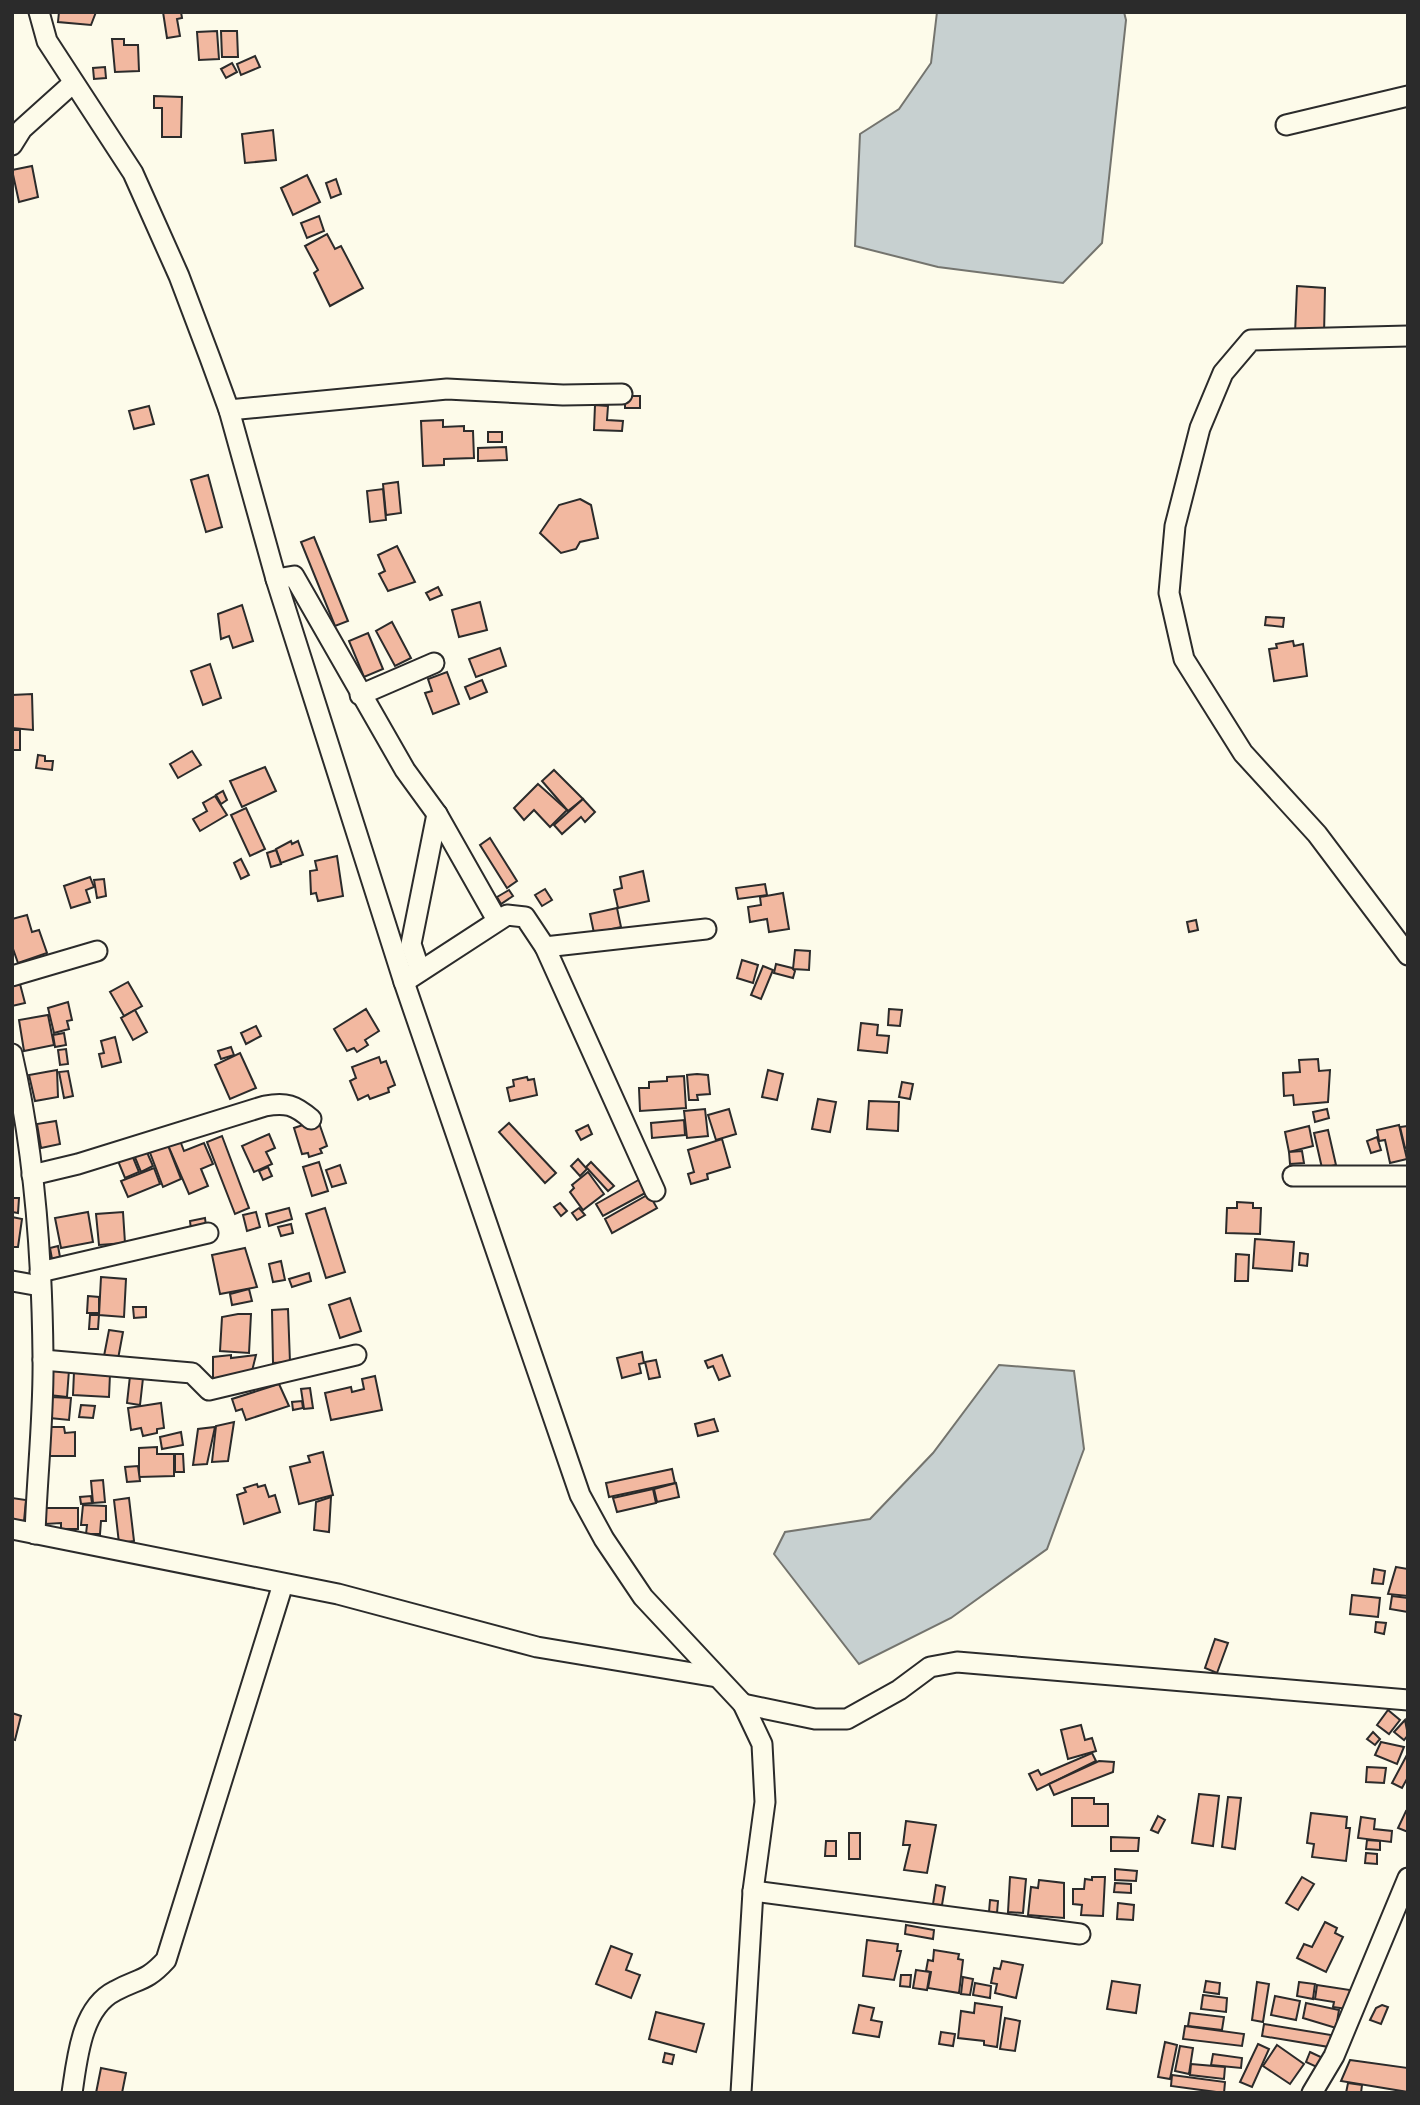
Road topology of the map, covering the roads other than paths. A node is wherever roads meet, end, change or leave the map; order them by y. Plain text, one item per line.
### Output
1 (39, 12) edge
2 (72, 84) junction
3 (1408, 96) edge
4 (1286, 125) dead end
5 (16, 132) edge
6 (1408, 336) edge
7 (622, 394) dead end
8 (229, 410) junction
9 (276, 579) junction
10 (434, 663) dead end
11 (360, 695) junction
12 (437, 814) junction
13 (497, 920) junction
14 (706, 929) dead end
15 (545, 947) junction
16 (97, 951) dead end
17 (1408, 955) edge
18 (12, 976) edge
19 (412, 977) junction
20 (12, 1054) edge
21 (18, 1110) edge
22 (311, 1119) dead end
23 (32, 1175) junction
24 (1293, 1176) dead end
25 (1408, 1176) edge
26 (655, 1191) dead end
27 (208, 1233) dead end
28 (40, 1279) junction
29 (12, 1281) edge
30 (356, 1355) dead end
31 (43, 1360) junction
32 (12, 1529) edge
33 (35, 1534) junction
34 (283, 1584) junction
35 (717, 1677) junction
36 (1408, 1700) edge
37 (743, 1704) junction
38 (1408, 1878) edge
39 (753, 1891) junction
40 (1080, 1934) dead end
41 (72, 2093) edge
42 (741, 2093) edge
43 (1312, 2093) edge

1 - 2 street
2 - 5 street
2 - 8 street
3 - 4 street
6 - 17 street
7 - 8 street
8 - 9 street
9 - 11 street
9 - 19 street
10 - 11 street
11 - 12 street
12 - 13 street
12 - 19 street
13 - 15 street
13 - 19 street
14 - 15 street
15 - 26 street
16 - 18 street
19 - 35 street
20 - 21 street
21 - 23 street
22 - 23 street
23 - 28 street
24 - 25 street
27 - 28 street
28 - 29 street
28 - 31 street
30 - 31 street
31 - 33 street
32 - 33 street
33 - 34 street
34 - 35 street
34 - 41 street
35 - 37 street
36 - 37 street
37 - 39 street
38 - 43 street
39 - 40 street
39 - 42 street

